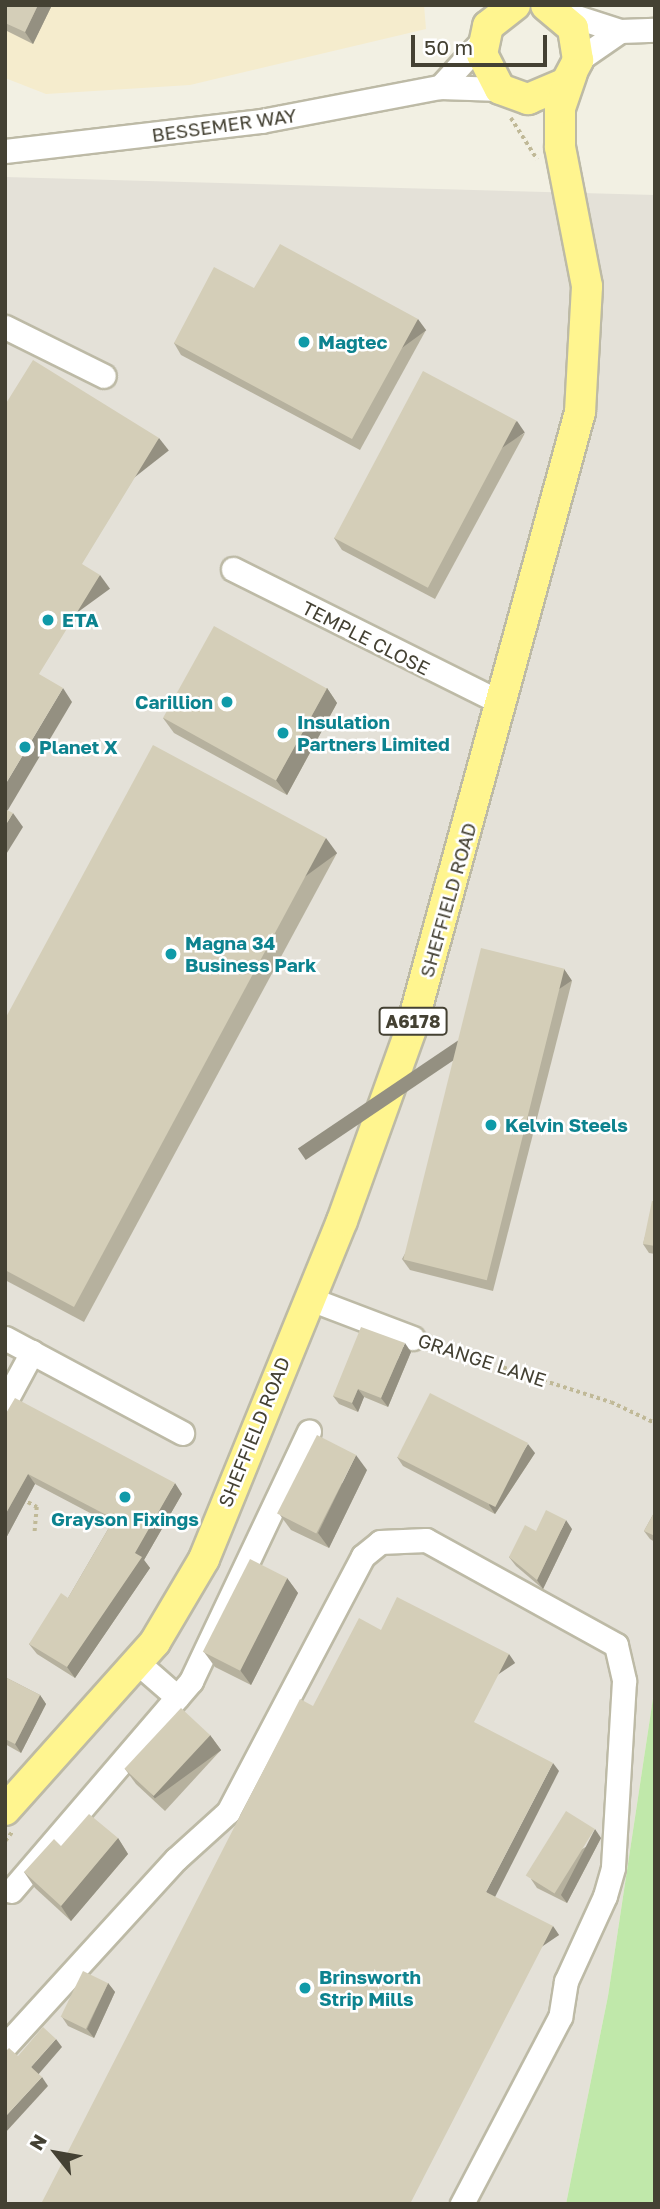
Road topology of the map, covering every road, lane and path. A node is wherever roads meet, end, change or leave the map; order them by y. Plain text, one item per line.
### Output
1 (515, 5) edge
2 (551, 7) edge
3 (486, 24) edge
4 (620, 30) junction
5 (655, 30) edge
6 (575, 67) junction
7 (440, 87) junction
8 (505, 99) junction
9 (5, 151) edge
10 (550, 156) junction
11 (5, 327) edge
12 (104, 376) dead end
13 (233, 569) dead end
14 (502, 703) junction
15 (308, 1297) junction
16 (5, 1338) edge
17 (413, 1338) joint
18 (32, 1352) junction
19 (5, 1402) edge
20 (655, 1423) edge
21 (309, 1430) dead end
22 (182, 1433) dead end
23 (16, 1495) edge
24 (36, 1532) dead end
25 (138, 1663) junction
26 (177, 1698) junction
27 (5, 1810) edge
28 (11, 1891) dead end
29 (5, 2046) edge
30 (462, 2204) edge

1 - 3 main road
2 - 4 street
2 - 6 main road
3 - 7 street
3 - 8 main road
4 - 5 street
4 - 6 street
6 - 8 main road
6 - 10 main road, SHEFFIELD ROAD / A6178
7 - 8 street, BESSEMER WAY
7 - 9 street, BESSEMER WAY
8 - 10 main road
8 - 10 path
10 - 14 main road, SHEFFIELD ROAD / A6178
11 - 12 street
13 - 14 street, TEMPLE CLOSE
14 - 15 main road, SHEFFIELD ROAD / A6178
15 - 17 street, GRANGE LANE
15 - 25 main road, SHEFFIELD ROAD / A6178
16 - 18 street
17 - 20 path, GRANGE LANE
18 - 19 street
18 - 22 street
21 - 26 street
23 - 24 path
25 - 26 street
25 - 27 main road, SHEFFIELD ROAD / A6178
26 - 28 street
29 - 30 street

